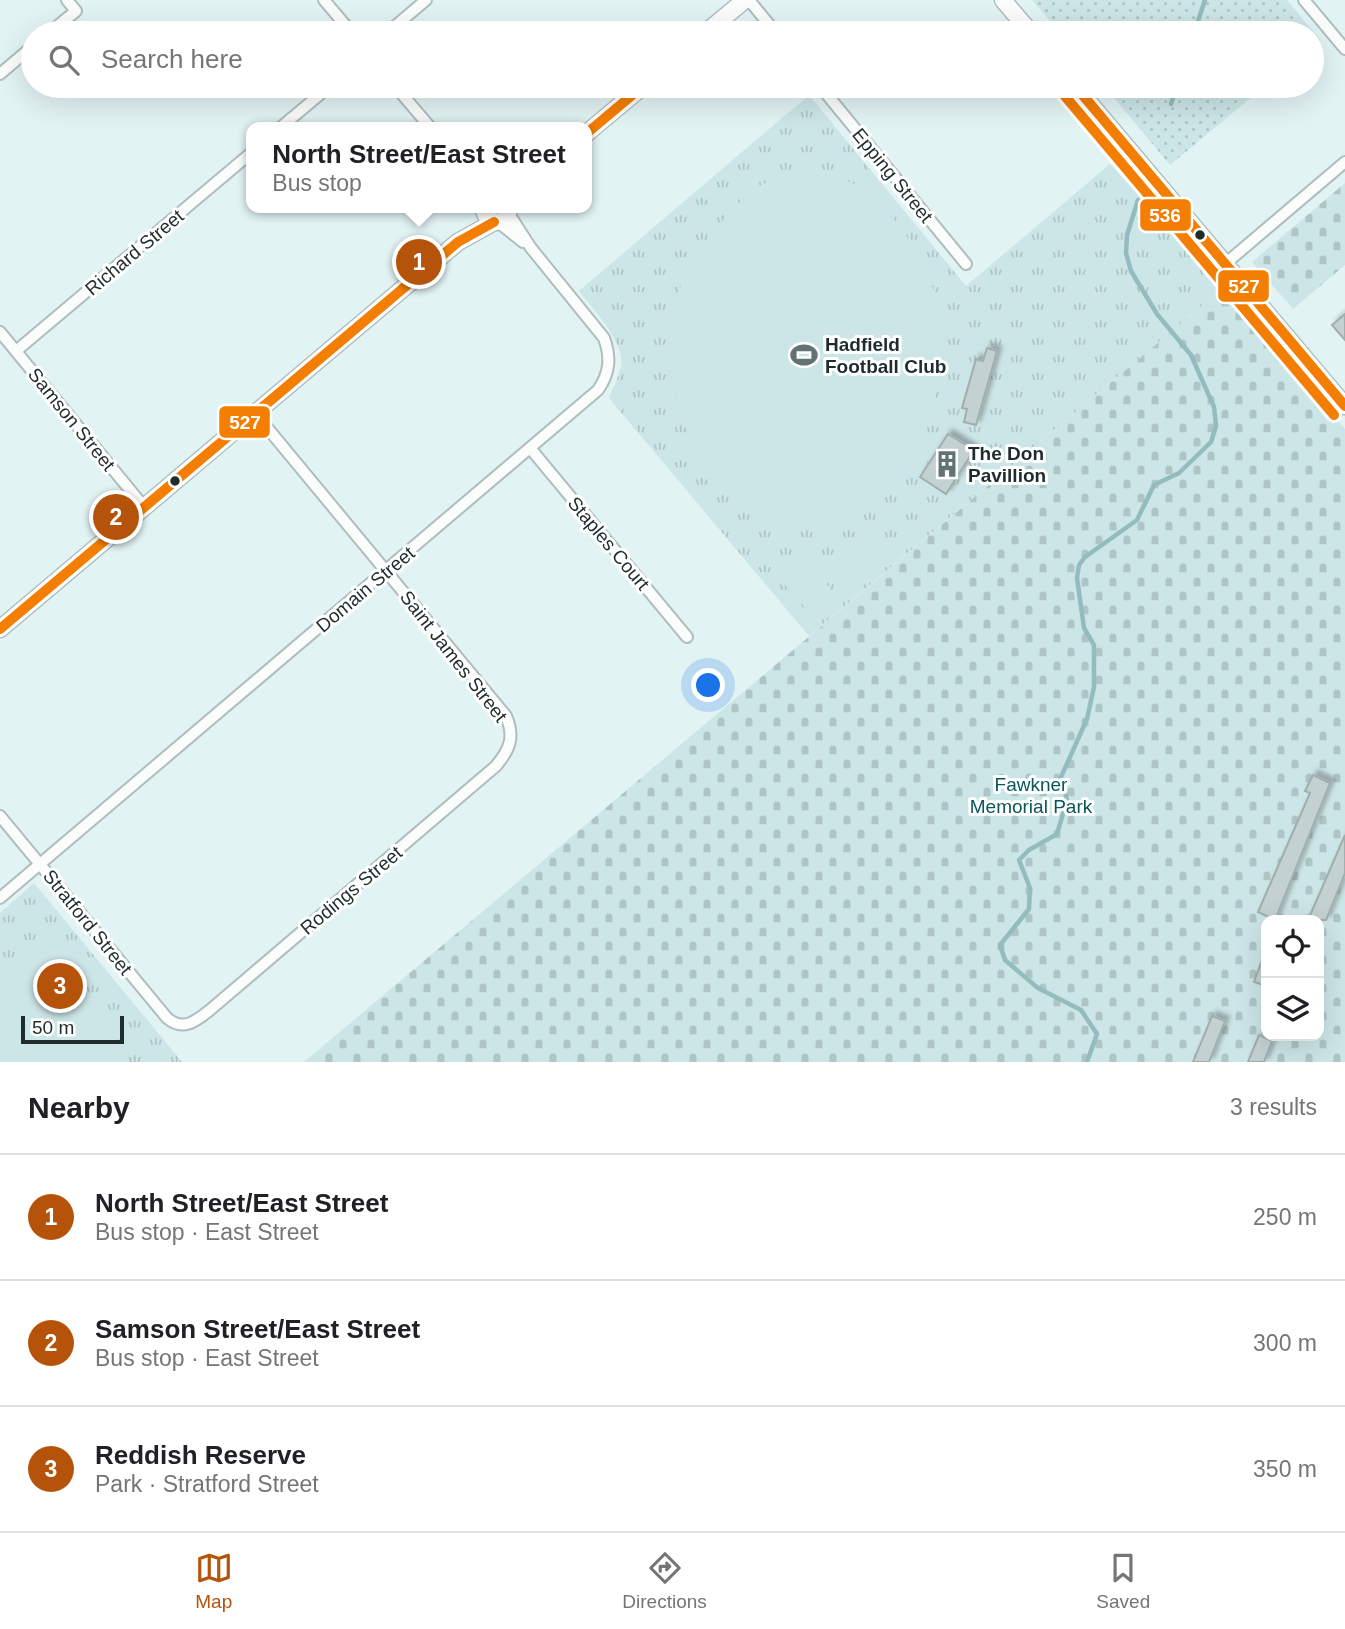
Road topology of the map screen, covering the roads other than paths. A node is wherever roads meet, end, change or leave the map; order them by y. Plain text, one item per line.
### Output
1 (66, 0) edge
2 (324, 0) edge
3 (426, 0) edge
4 (747, 0) edge
5 (1003, 0) edge
6 (1304, 0) edge
7 (63, 21) edge
8 (342, 21) edge
9 (401, 21) edge
10 (720, 21) edge
11 (765, 21) edge
12 (1021, 21) edge
13 (1322, 21) edge
14 (1324, 24) edge
15 (1345, 49) edge
16 (21, 56) edge
17 (0, 74) edge
18 (316, 98) edge
19 (405, 98) edge
20 (629, 98) edge
21 (830, 98) edge
22 (1085, 98) edge
23 (287, 122) edge
24 (426, 122) edge
25 (592, 129) edge
26 (246, 157) edge
27 (1345, 162) edge
28 (496, 214) edge
29 (966, 264) dead end
30 (1225, 264) junction
31 (0, 332) edge
32 (16, 351) junction
33 (1345, 406) edge
34 (255, 413) junction
35 (530, 448) junction
36 (144, 507) junction
37 (387, 570) junction
38 (0, 629) edge
39 (687, 637) dead end
40 (512, 741) joint
41 (0, 816) edge
42 (41, 864) junction
43 (0, 898) edge
44 (178, 1025) joint

1 - 7 street
2 - 8 street
3 - 9 street
4 - 10 street
4 - 11 street
5 - 12 street
6 - 13 street
14 - 15 street
16 - 17 street
18 - 23 street
19 - 24 street
20 - 25 street
21 - 29 street, Epping Street
22 - 30 street
26 - 32 street, Richard Street
27 - 30 street
28 - 34 street
28 - 35 street, Domain Street
30 - 33 street
31 - 32 street, Samson Street
32 - 36 street, Samson Street
34 - 36 street
34 - 37 street, Saint James Street
35 - 37 street, Domain Street
35 - 39 street, Staples Court
36 - 38 street
37 - 40 street, Saint James Street
37 - 42 street, Domain Street
40 - 44 street, Rodings Street
41 - 42 street, Stratford Street
42 - 43 street, Domain Street
42 - 44 street, Stratford Street

